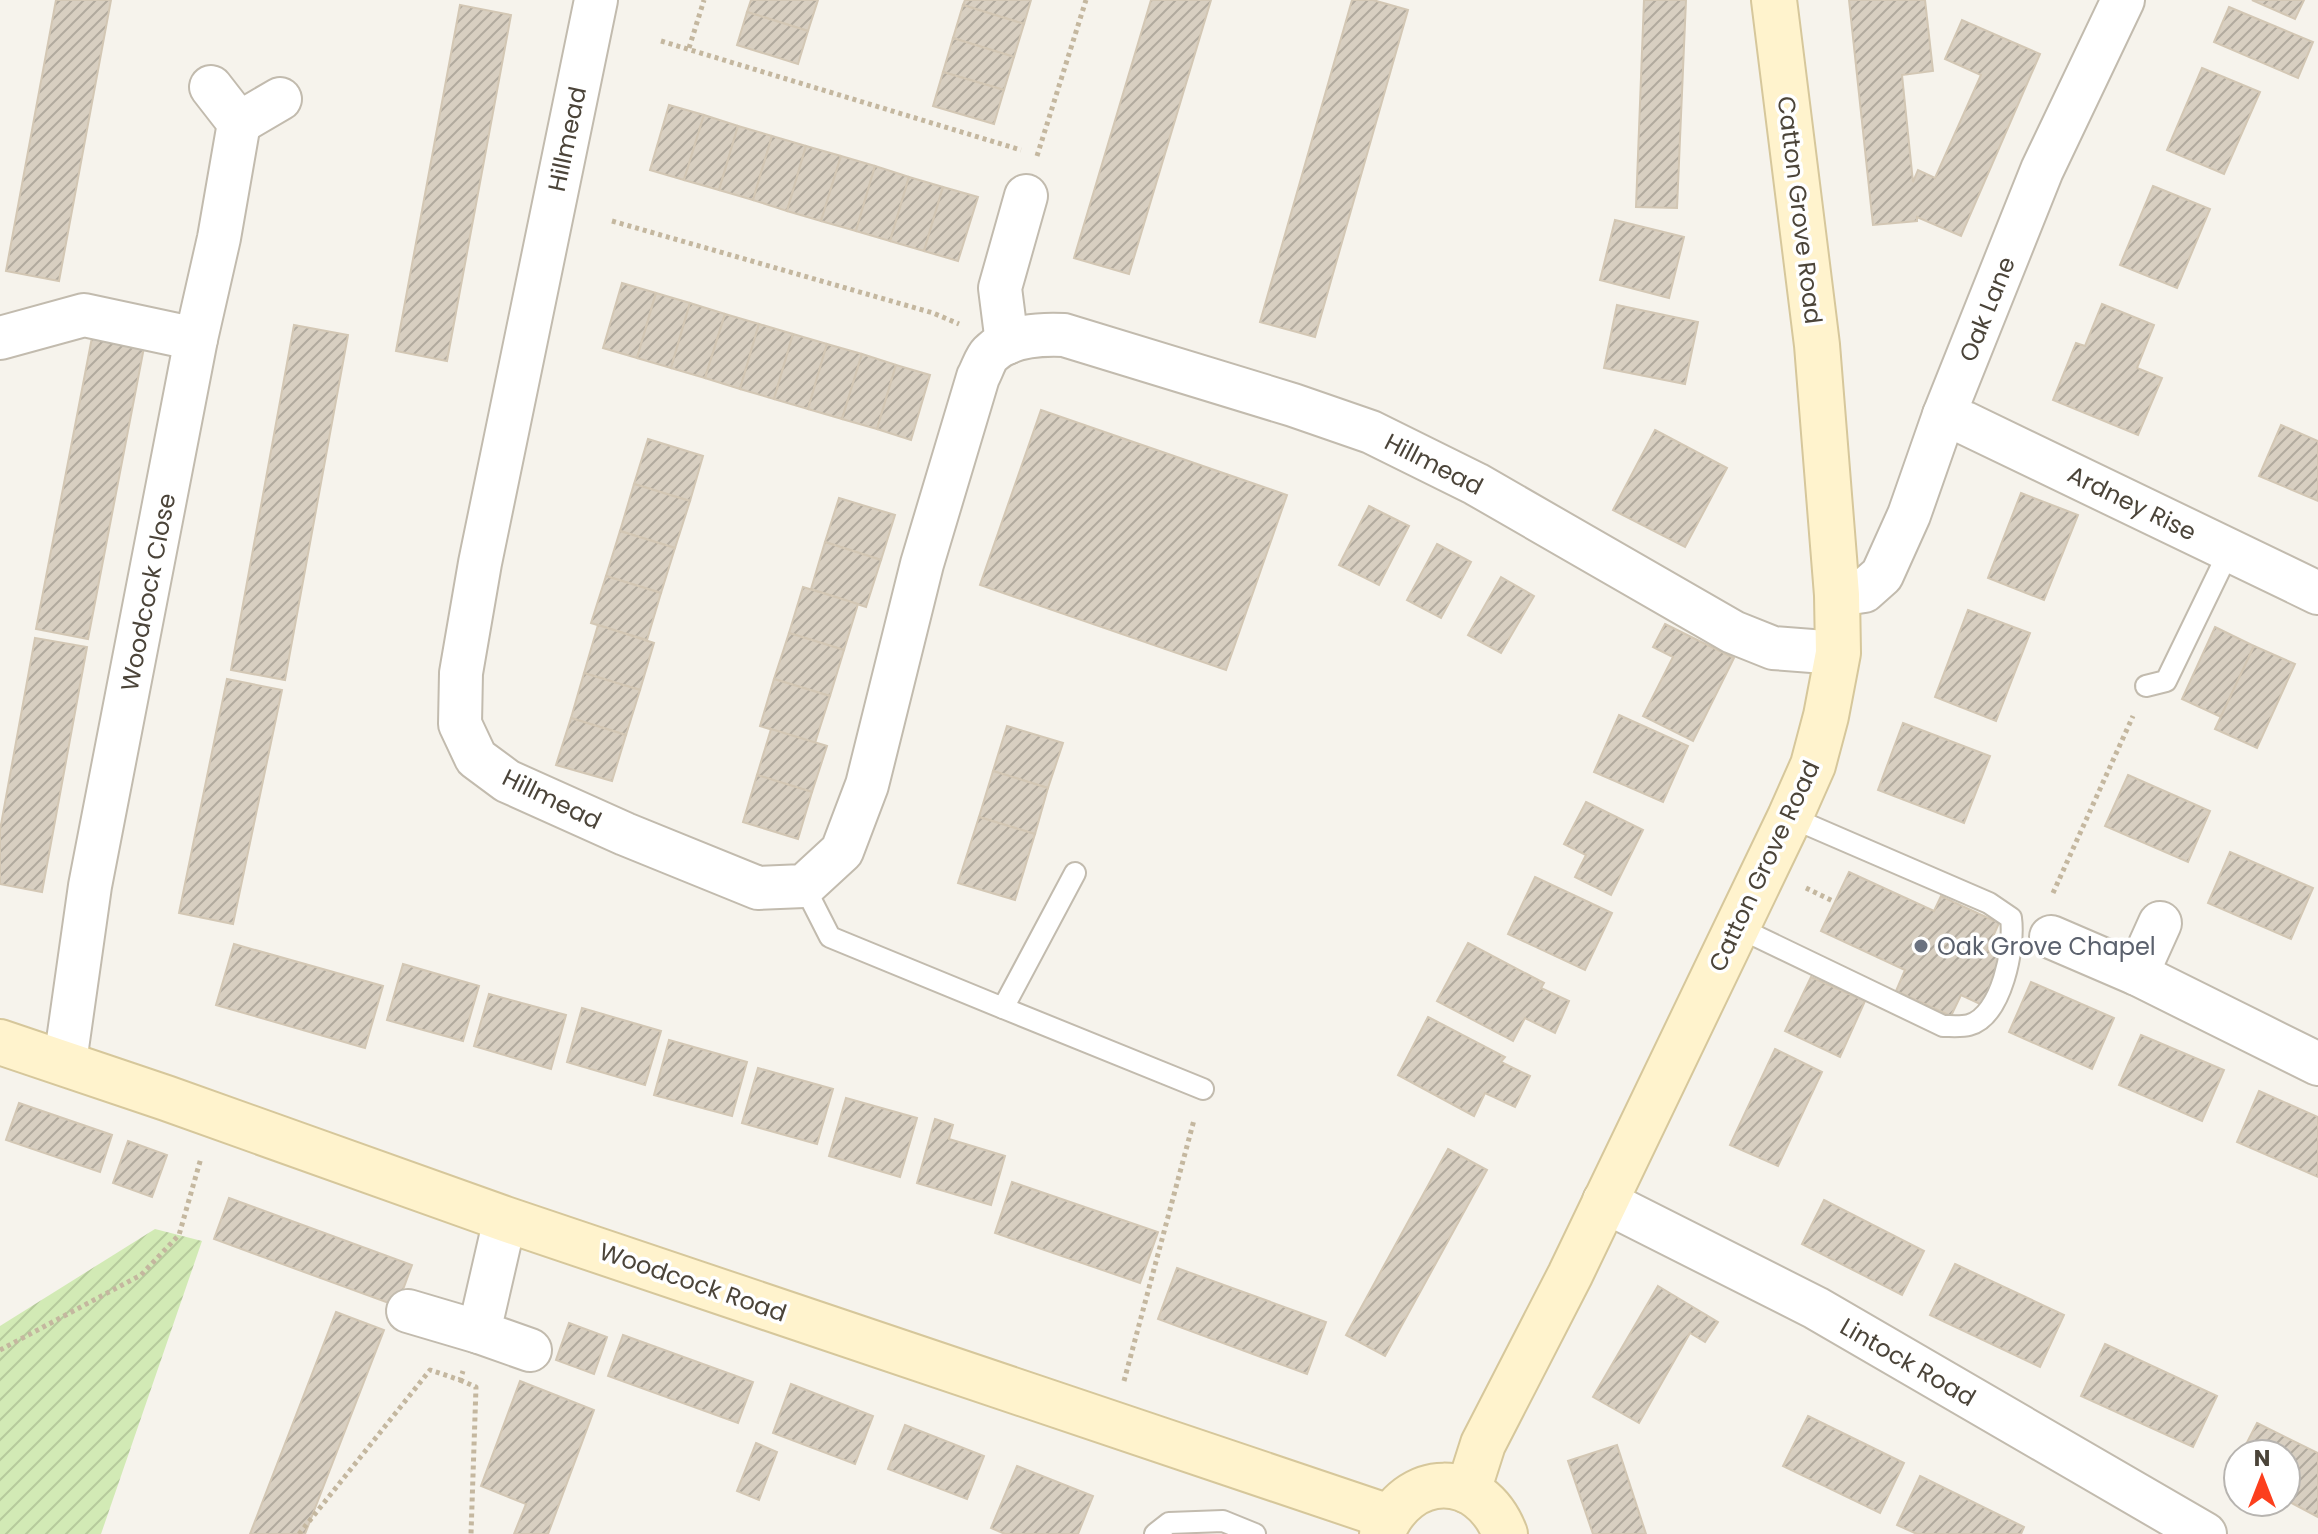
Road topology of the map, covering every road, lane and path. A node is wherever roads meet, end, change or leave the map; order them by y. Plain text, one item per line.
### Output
1 (596, 0) edge
2 (704, 0) edge
3 (1086, 0) edge
4 (1774, 0) edge
5 (2119, 1) edge
6 (661, 41) dead end
7 (689, 48) junction
8 (211, 87) dead end
9 (280, 99) dead end
10 (239, 123) junction
11 (1026, 196) dead end
12 (612, 221) dead end
13 (0, 338) edge
14 (196, 339) junction
15 (1007, 343) junction
16 (1944, 415) junction
17 (2230, 549) junction
18 (2318, 593) edge
19 (1837, 595) junction
20 (1838, 653) junction
21 (2146, 686) joint
22 (1790, 817) junction
23 (1075, 873) dead end
24 (804, 886) junction
25 (2160, 923) dead end
26 (1737, 927) junction
27 (2051, 937) joint
28 (2137, 974) junction
29 (1003, 1008) junction
30 (0, 1042) edge
31 (65, 1062) junction
32 (2318, 1064) edge
33 (1203, 1089) joint
34 (213, 1115) junction
35 (1604, 1201) junction
36 (505, 1219) junction
37 (408, 1311) dead end
38 (479, 1332) junction
39 (0, 1350) edge
40 (530, 1350) dead end
41 (460, 1380) junction
42 (1113, 1422) junction
43 (1468, 1491) junction
44 (1385, 1525) edge
45 (299, 1534) edge
46 (471, 1534) edge
47 (1155, 1534) edge
48 (1255, 1534) edge
49 (1505, 1534) edge
50 (2205, 1534) edge

1 - 24 street, Hillmead
2 - 7 path
3 - 7 path
4 - 19 street, Catton Grove Road
5 - 16 street, Oak Lane
6 - 7 path
8 - 10 street
9 - 10 street
10 - 14 street, Woodcock Close
11 - 15 street
12 - 15 path
13 - 14 street
14 - 31 street, Woodcock Close
15 - 20 street, Hillmead
15 - 24 street
16 - 17 street, Ardney Rise
16 - 19 street, Oak Lane
17 - 18 street, Ardney Rise
17 - 21 lane
19 - 20 street, Catton Grove Road
20 - 22 street, Catton Grove Road
21 - 27 path
22 - 26 street, Catton Grove Road
22 - 26 lane
23 - 29 lane
24 - 29 lane
25 - 28 street
26 - 35 street, Catton Grove Road
27 - 28 street
28 - 32 street
29 - 33 lane
30 - 31 street, Woodcock Road
31 - 34 street, Woodcock Road
33 - 42 path
34 - 36 street, Woodcock Road
34 - 39 path
35 - 43 street, Catton Grove Road
35 - 50 street, Lintock Road
36 - 38 street
36 - 42 street, Woodcock Road
37 - 38 street
38 - 40 street
38 - 41 path
41 - 45 path
41 - 46 path
42 - 44 street, Woodcock Road
43 - 44 street, Woodcock Road
43 - 49 street
47 - 48 lane

